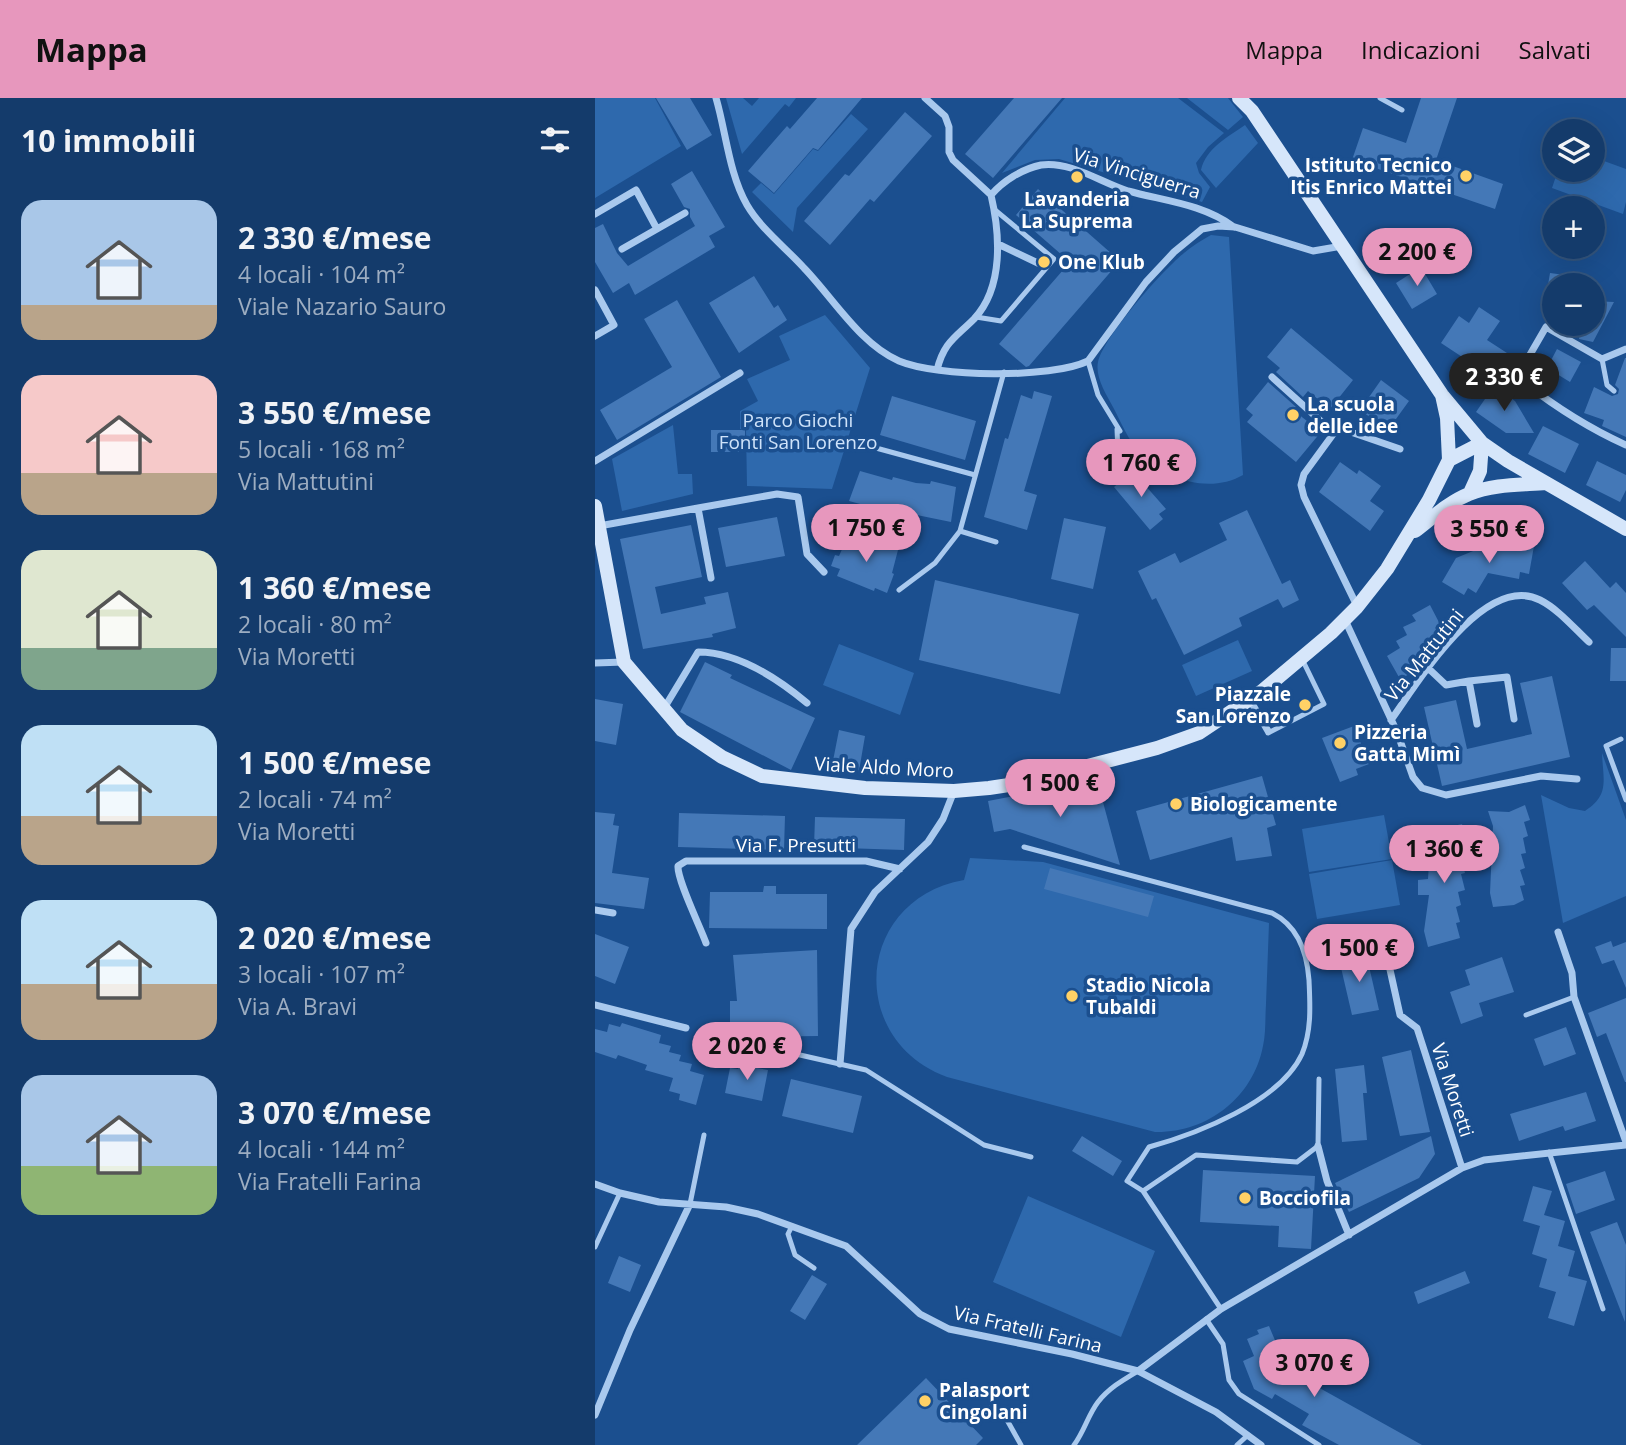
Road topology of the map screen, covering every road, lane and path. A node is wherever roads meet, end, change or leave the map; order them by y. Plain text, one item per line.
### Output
1 (716, 98) edge
2 (925, 98) edge
3 (1239, 98) edge
4 (1380, 98) edge
5 (1249, 104) edge
6 (1402, 110) dead end
7 (991, 195) junction
8 (995, 210) junction
9 (684, 213) dead end
10 (595, 214) edge
11 (1235, 227) junction
12 (657, 229) junction
13 (998, 244) junction
14 (1342, 246) junction
15 (622, 249) dead end
16 (1042, 265) dead end
17 (595, 290) edge
18 (976, 317) junction
19 (595, 336) edge
20 (1626, 349) edge
21 (1602, 359) junction
22 (1088, 361) junction
23 (937, 370) junction
24 (1004, 372) junction
25 (740, 373) dead end
26 (1272, 377) dead end
27 (1614, 391) dead end
28 (1442, 395) junction
29 (1334, 433) junction
30 (1482, 443) junction
31 (865, 445) dead end
32 (1626, 445) edge
33 (1400, 449) dead end
34 (1118, 453) dead end
35 (1448, 460) junction
36 (595, 461) edge
37 (975, 475) junction
38 (1548, 483) junction
39 (1470, 493) junction
40 (595, 506) edge
41 (698, 508) junction
42 (599, 526) junction
43 (1626, 529) edge
44 (960, 531) junction
45 (1408, 536) junction
46 (996, 542) dead end
47 (824, 572) dead end
48 (711, 578) dead end
49 (899, 590) dead end
50 (1357, 607) junction
51 (1345, 620) junction
52 (1589, 642) dead end
53 (1302, 658) junction
54 (624, 662) junction
55 (595, 663) edge
56 (1428, 668) junction
57 (1469, 681) junction
58 (1250, 700) junction
59 (807, 703) dead end
60 (663, 711) junction
61 (1514, 719) dead end
62 (1391, 720) junction
63 (1477, 724) dead end
64 (1268, 731) joint
65 (1621, 739) dead end
66 (1577, 779) dead end
67 (954, 791) junction
68 (1626, 800) edge
69 (1024, 847) dead end
70 (900, 869) junction
71 (595, 910) edge
72 (613, 913) dead end
73 (1558, 932) dead end
74 (706, 943) dead end
75 (1385, 947) dead end
76 (1574, 997) junction
77 (595, 1005) edge
78 (1526, 1015) dead end
79 (686, 1028) dead end
80 (778, 1050) dead end
81 (840, 1064) junction
82 (1319, 1079) dead end
83 (704, 1135) dead end
84 (1626, 1143) edge
85 (1318, 1146) junction
86 (1549, 1152) junction
87 (1031, 1157) dead end
88 (1462, 1168) junction
89 (595, 1184) edge
90 (1143, 1191) junction
91 (620, 1193) junction
92 (690, 1204) junction
93 (792, 1226) junction
94 (1349, 1235) junction
95 (595, 1247) edge
96 (814, 1268) dead end
97 (1221, 1309) junction
98 (1603, 1309) dead end
99 (1206, 1319) junction
100 (1138, 1371) junction
101 (595, 1415) edge
102 (979, 1417) dead end
103 (1248, 1436) junction
104 (1021, 1445) edge
105 (1074, 1445) edge
106 (1237, 1445) edge
107 (1261, 1445) edge
108 (1319, 1445) edge

1 - 23 street
2 - 7 street
3 - 5 street
4 - 6 lane
5 - 14 street
7 - 8 street
7 - 11 street, Via Vinciguerra
8 - 13 street
8 - 18 lane
9 - 12 street
10 - 12 street
11 - 14 street, Via Vinciguerra
11 - 22 street
12 - 15 street
13 - 16 street
13 - 18 street
14 - 28 street
17 - 19 street
18 - 23 street
20 - 21 street
21 - 27 lane
21 - 32 street
22 - 24 street
22 - 34 lane
23 - 24 street
24 - 37 lane
25 - 36 street
26 - 29 street
28 - 30 street
28 - 35 street, Viale Aldo Moro
29 - 33 street
29 - 50 street
30 - 35 street
30 - 38 street
30 - 39 street
31 - 37 lane
35 - 45 street, Viale Aldo Moro
37 - 44 lane
38 - 39 street, Viale Aldo Moro
38 - 43 street
39 - 45 street, Viale Aldo Moro
40 - 42 street, Viale Aldo Moro
41 - 42 street
41 - 47 street
41 - 48 street
42 - 54 street, Viale Aldo Moro
44 - 46 lane
44 - 49 lane
45 - 50 street, Viale Aldo Moro
50 - 51 street, Viale Aldo Moro
51 - 53 street, Viale Aldo Moro
51 - 62 street, Via Mattutini
52 - 56 street, Via Mattutini
53 - 58 street, Viale Aldo Moro
53 - 64 lane
54 - 55 street
54 - 60 street, Viale Aldo Moro
56 - 57 street
56 - 62 street, Via Mattutini
57 - 61 street
57 - 63 street
58 - 64 street
58 - 67 street, Viale Aldo Moro
59 - 60 street
60 - 67 street, Viale Aldo Moro
62 - 66 street, Via Mattutini
65 - 68 lane
67 - 70 street
69 - 90 lane
70 - 74 street, Via F. Presutti
70 - 81 street
71 - 72 street
73 - 76 street
75 - 88 street, Via Moretti
76 - 78 lane
76 - 84 street
77 - 79 street
80 - 81 lane
81 - 87 lane
82 - 85 lane
83 - 92 lane
84 - 86 street, Via Moretti
85 - 90 lane
85 - 94 street
86 - 88 street, Via Moretti
86 - 98 lane
88 - 94 street, Via Moretti
89 - 91 street, Via Fratelli Farina
90 - 97 lane
91 - 92 street, Via Fratelli Farina
91 - 95 lane
92 - 93 street, Via Fratelli Farina
92 - 101 street
93 - 96 lane
93 - 100 street, Via Fratelli Farina
94 - 97 street, Via Moretti
97 - 99 street, Via Moretti
99 - 100 street, Via Moretti
99 - 108 lane
100 - 103 street, Via Fratelli Farina
100 - 105 lane
102 - 104 lane
103 - 106 lane
103 - 107 street, Via Fratelli Farina

